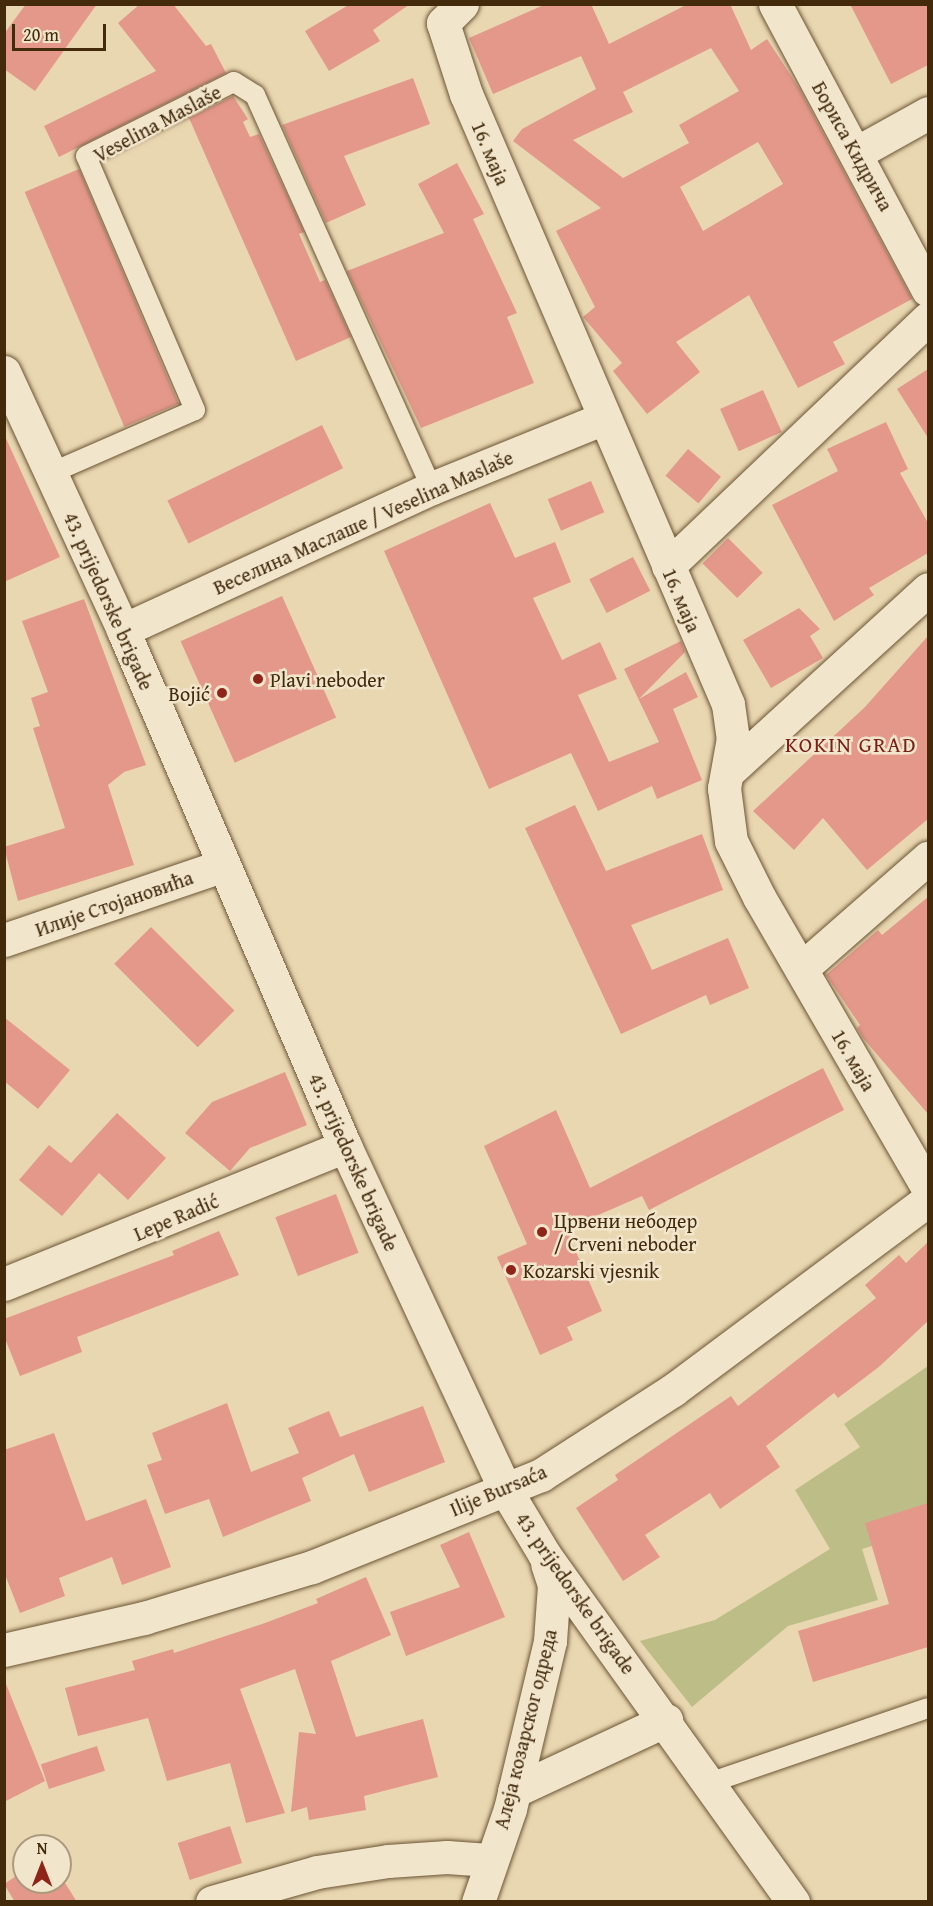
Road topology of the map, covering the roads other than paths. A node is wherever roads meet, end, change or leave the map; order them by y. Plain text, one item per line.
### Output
1 (462, 4) edge
2 (775, 4) edge
3 (928, 113) edge
4 (858, 152) junction
5 (928, 290) edge
6 (928, 318) edge
7 (4, 372) edge
8 (604, 418) junction
9 (51, 473) junction
10 (432, 488) junction
11 (668, 566) junction
12 (928, 589) edge
13 (123, 630) junction
14 (730, 770) junction
15 (928, 858) edge
16 (224, 865) junction
17 (4, 940) edge
18 (801, 969) junction
19 (345, 1146) junction
20 (928, 1188) edge
21 (928, 1200) edge
22 (4, 1284) edge
23 (505, 1489) junction
24 (544, 1554) junction
25 (4, 1650) edge
26 (928, 1708) edge
27 (666, 1720) junction
28 (712, 1782) junction
29 (514, 1791) junction
30 (489, 1860) junction
31 (212, 1902) edge
32 (478, 1902) edge
33 (793, 1902) edge

1 - 8 street, 16. маја
2 - 4 street, Бориса Kидрича
3 - 4 street
4 - 5 street, Бориса Kидрича
6 - 11 street
7 - 9 street, 43. prijedorske brigade
8 - 10 street, Веселина Маслаше / Veselina Maslaše
8 - 11 street, 16. маја
9 - 10 lane, Veselina Maslaše
9 - 13 street, 43. prijedorske brigade
10 - 13 street, Веселина Маслаше / Veselina Maslaše
11 - 14 street, 16. маја
12 - 14 street
13 - 16 street, 43. prijedorske brigade
14 - 18 street, 16. маја
15 - 18 street
16 - 17 street, Илије Стојановића
16 - 19 street, 43. prijedorske brigade
18 - 20 street, 16. маја
19 - 22 street, Lepe Radić
19 - 23 street, 43. prijedorske brigade
21 - 23 street, Ilije Bursaća
23 - 24 street, 43. prijedorske brigade
23 - 25 street, Ilije Bursaća
24 - 27 street, 43. prijedorske brigade
24 - 29 street, Алеја козарског одреда
26 - 28 lane
27 - 28 street, 43. prijedorske brigade
27 - 29 street
28 - 33 street, 43. prijedorske brigade
29 - 30 street, Алеја козарског одреда
30 - 31 street
30 - 32 street, Алеја козарског одреда

